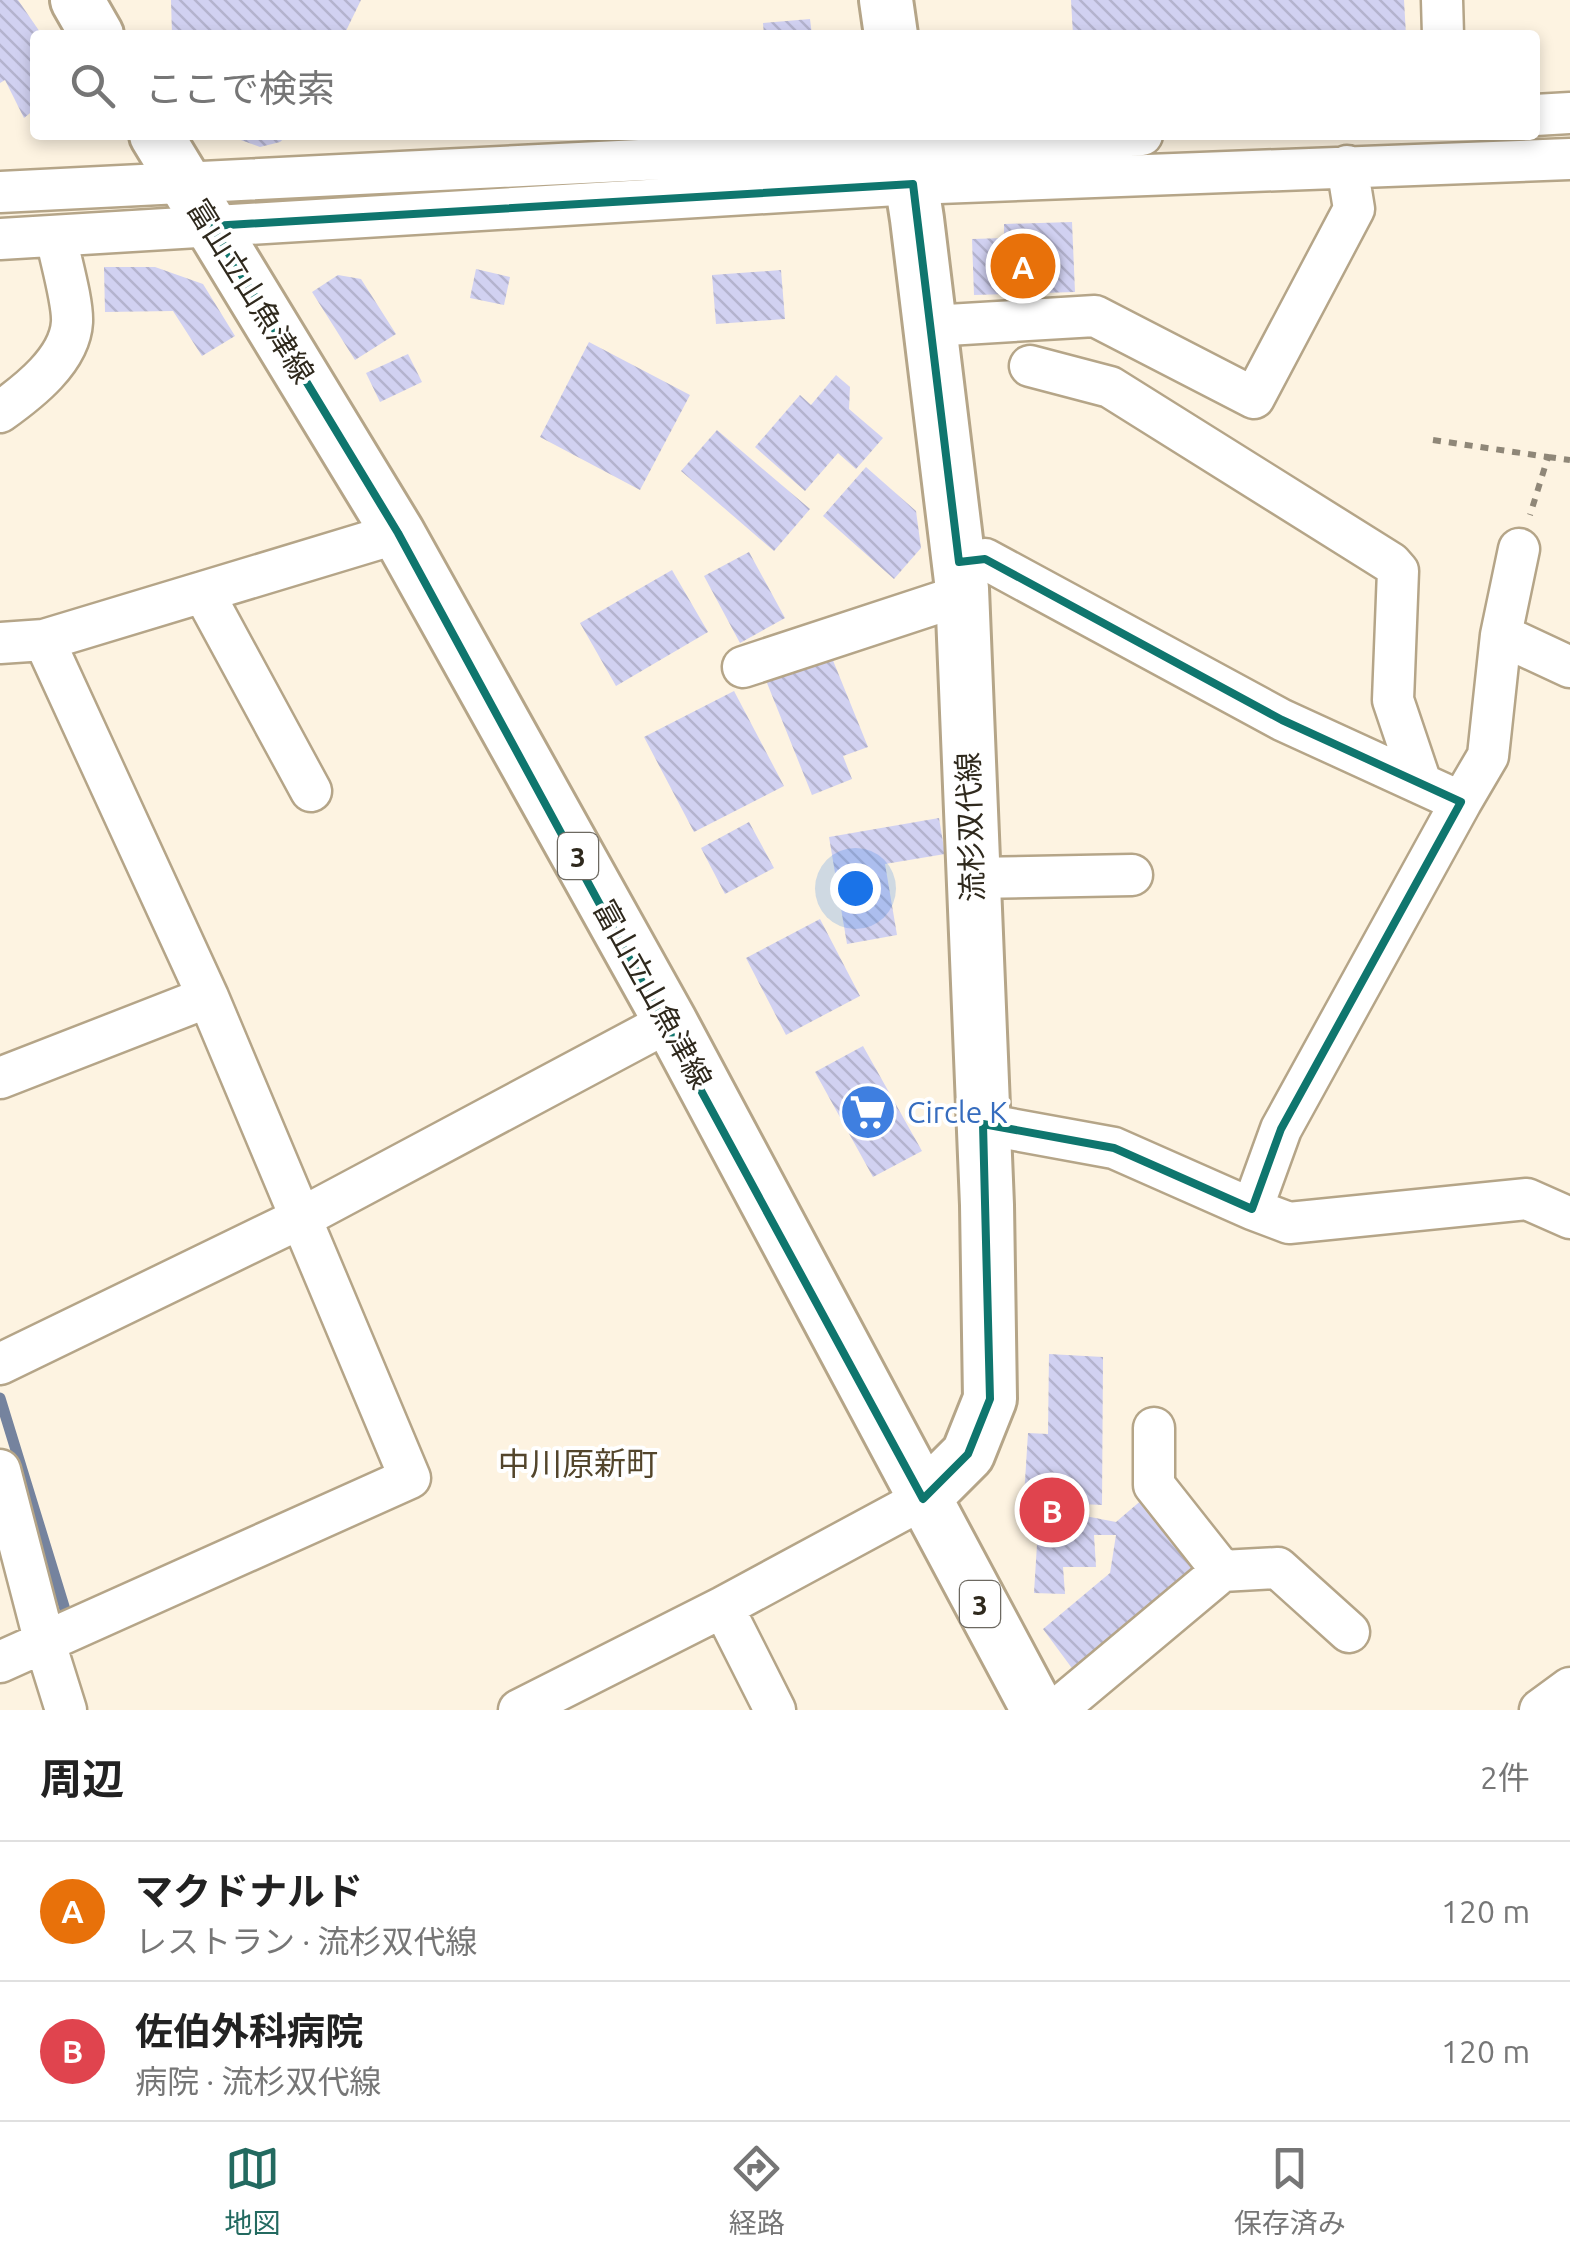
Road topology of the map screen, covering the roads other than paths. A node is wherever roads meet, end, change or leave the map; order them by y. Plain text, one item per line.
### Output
1 (76, 0) edge
2 (886, 0) edge
3 (1442, 0) edge
4 (94, 30) edge
5 (890, 30) edge
6 (1443, 30) edge
7 (1570, 113) edge
8 (1540, 114) edge
9 (159, 140) edge
10 (1086, 140) edge
11 (907, 156) edge
12 (1570, 159) edge
13 (1346, 166) junction
14 (184, 182) junction
15 (0, 192) edge
16 (212, 226) junction
17 (56, 236) junction
18 (0, 239) edge
19 (931, 326) junction
20 (1030, 366) dead end
21 (0, 412) edge
22 (398, 533) junction
23 (1519, 549) road end
24 (961, 578) junction
25 (204, 592) junction
26 (1501, 635) junction
27 (44, 640) junction
28 (0, 643) edge
29 (743, 667) dead end
30 (1570, 667) edge
31 (1421, 783) junction
32 (311, 790) dead end
33 (1461, 802) junction
34 (1132, 875) dead end
35 (972, 878) junction
36 (208, 998) junction
37 (670, 1021) junction
38 (0, 1078) edge
39 (983, 1124) junction
40 (1252, 1209) junction
41 (301, 1218) junction
42 (1570, 1218) edge
43 (0, 1364) edge
44 (1154, 1428) dead end
45 (0, 1470) edge
46 (923, 1498) junction
47 (1222, 1571) junction
48 (723, 1607) junction
49 (1348, 1632) dead end
50 (44, 1644) junction
51 (0, 1662) edge
52 (1570, 1688) edge
53 (66, 1710) edge
54 (520, 1710) edge
55 (775, 1710) edge
56 (1038, 1710) edge
57 (1056, 1710) edge
58 (1540, 1710) edge

1 - 4 main road
2 - 5 main road
3 - 6 street
7 - 8 street
9 - 14 main road, 富山立山魚津線 / 3
10 - 11 street
11 - 13 street
11 - 14 street
11 - 16 street
11 - 19 main road, 流杉双代線
12 - 13 street
13 - 19 street
14 - 15 street
14 - 16 main road, 富山立山魚津線 / 3
16 - 17 street
16 - 22 main road, 富山立山魚津線 / 3
17 - 18 street
17 - 21 street
19 - 24 main road, 流杉双代線
20 - 31 street
22 - 25 street
22 - 37 main road, 富山立山魚津線 / 3
23 - 26 street
24 - 29 street
24 - 31 street
24 - 35 main road, 流杉双代線
25 - 27 street
25 - 32 street
26 - 30 street
26 - 33 street
27 - 28 street
27 - 36 street
31 - 33 street
33 - 40 street
34 - 35 street
35 - 39 main road, 流杉双代線
36 - 38 street
36 - 41 street
37 - 41 street
37 - 46 main road, 富山立山魚津線 / 3
39 - 40 street
39 - 46 main road, 流杉双代線
40 - 42 street
41 - 43 street
41 - 50 street
44 - 47 street
45 - 50 street
46 - 48 street
46 - 56 main road, 富山立山魚津線 / 3
47 - 49 street
47 - 57 street
48 - 54 street
48 - 55 street
50 - 51 street
50 - 53 street
52 - 58 street

